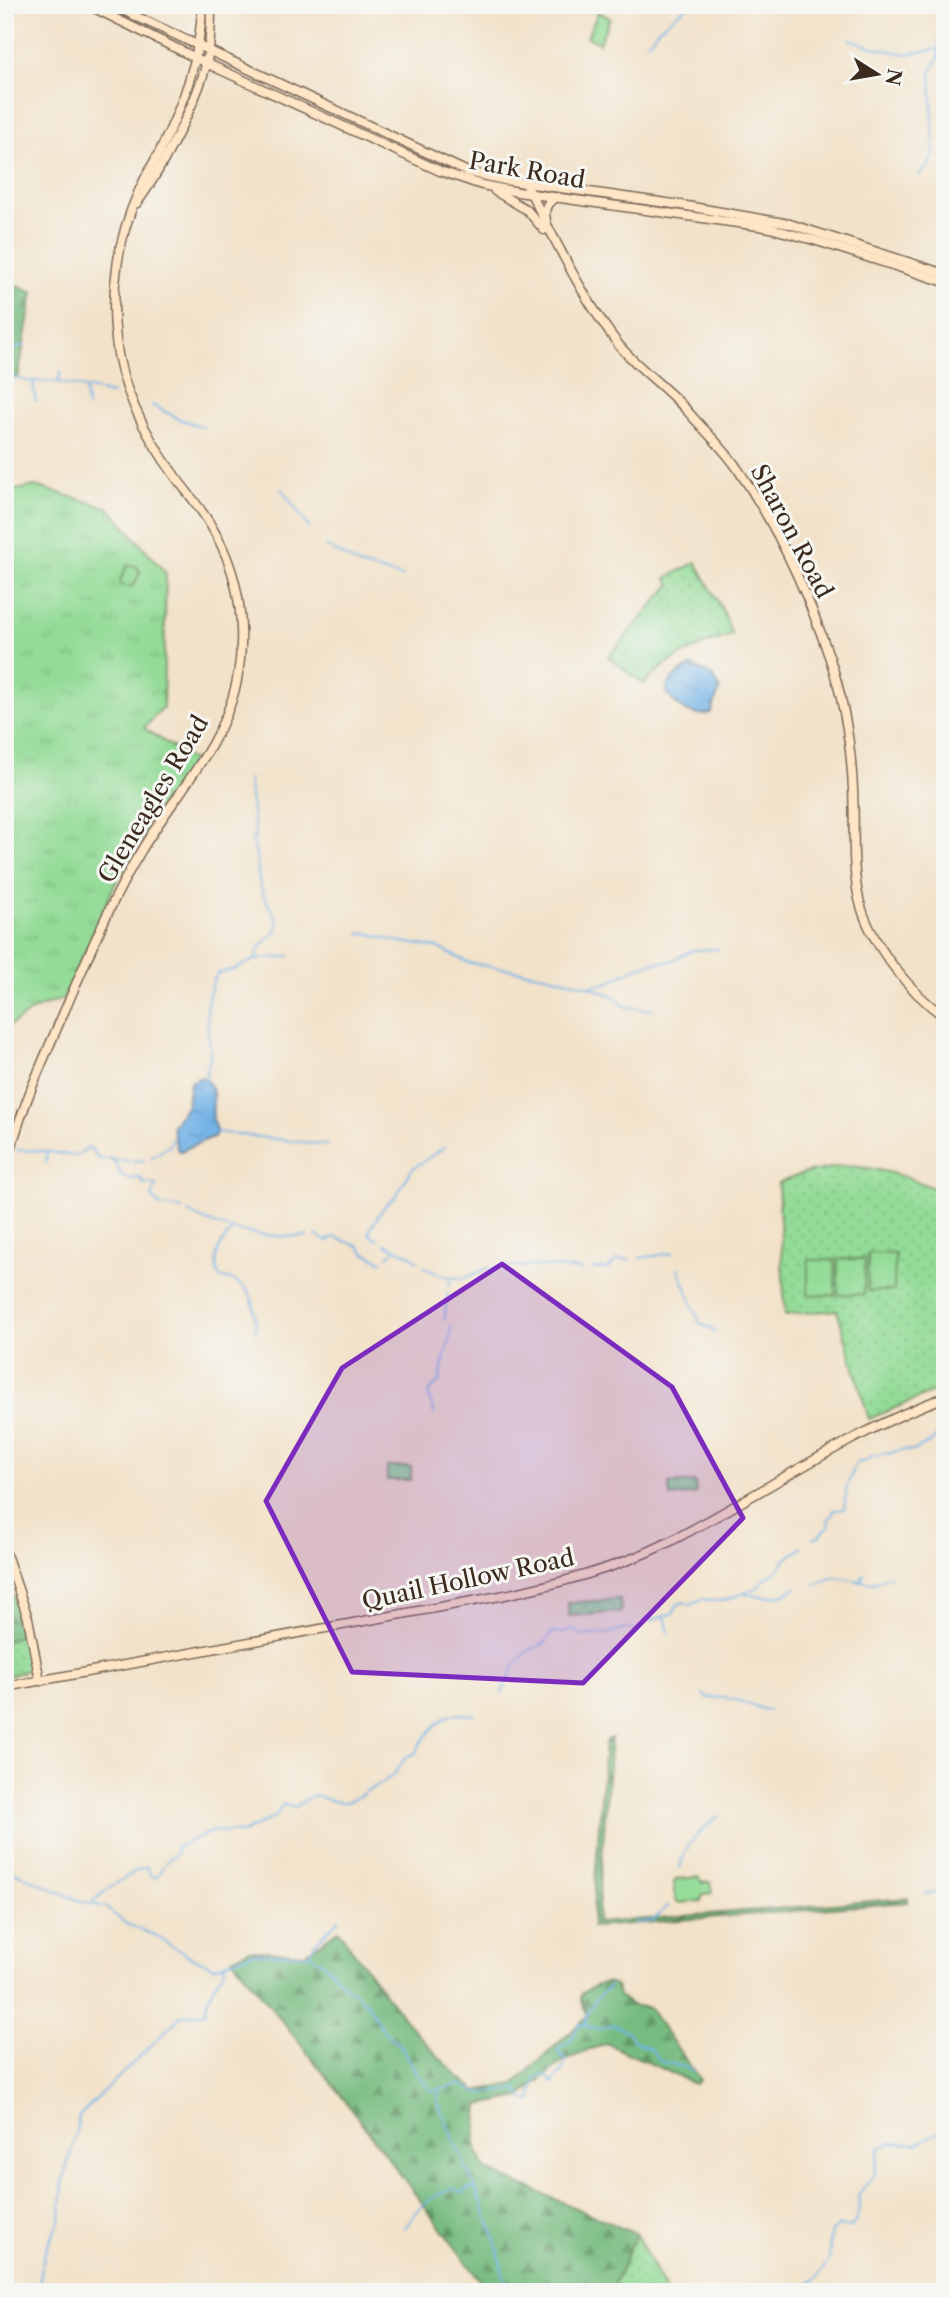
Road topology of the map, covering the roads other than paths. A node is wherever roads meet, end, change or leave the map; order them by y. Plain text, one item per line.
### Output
1 (88, 5) edge
2 (112, 5) edge
3 (202, 5) edge
4 (211, 5) edge
5 (198, 47) junction
6 (208, 52) junction
7 (196, 58) junction
8 (206, 63) junction
9 (526, 184) junction
10 (482, 185) junction
11 (531, 194) junction
12 (558, 197) junction
13 (134, 208) junction
14 (548, 226) junction
15 (562, 251) junction
16 (945, 274) edge
17 (945, 282) edge
18 (945, 1017) edge
19 (5, 1173) edge
20 (945, 1396) edge
21 (5, 1551) edge
22 (40, 1681) junction
23 (5, 1687) edge

1 - 7 main road, Park Road
2 - 5 main road, Park Road
3 - 5 main road, Gleneagles Road
4 - 6 main road, Gleneagles Road
5 - 6 main road, Park Road
5 - 7 main road, Gleneagles Road
6 - 8 main road, Gleneagles Road
6 - 9 main road, Park Road
7 - 8 main road, Park Road
7 - 13 main road, Gleneagles Road
8 - 10 main road, Park Road
8 - 13 main road, Gleneagles Road
9 - 11 main road, Sharon Road
9 - 16 main road, Park Road
10 - 11 main road, Park Road
10 - 15 main road
11 - 12 main road, Park Road
11 - 14 main road, Sharon Road
12 - 14 main road
12 - 17 main road, Park Road
13 - 19 main road, Gleneagles Road
14 - 15 main road, Sharon Road
15 - 18 main road, Sharon Road
20 - 22 main road, Quail Hollow Road
21 - 22 main road
22 - 23 main road, Quail Hollow Road

